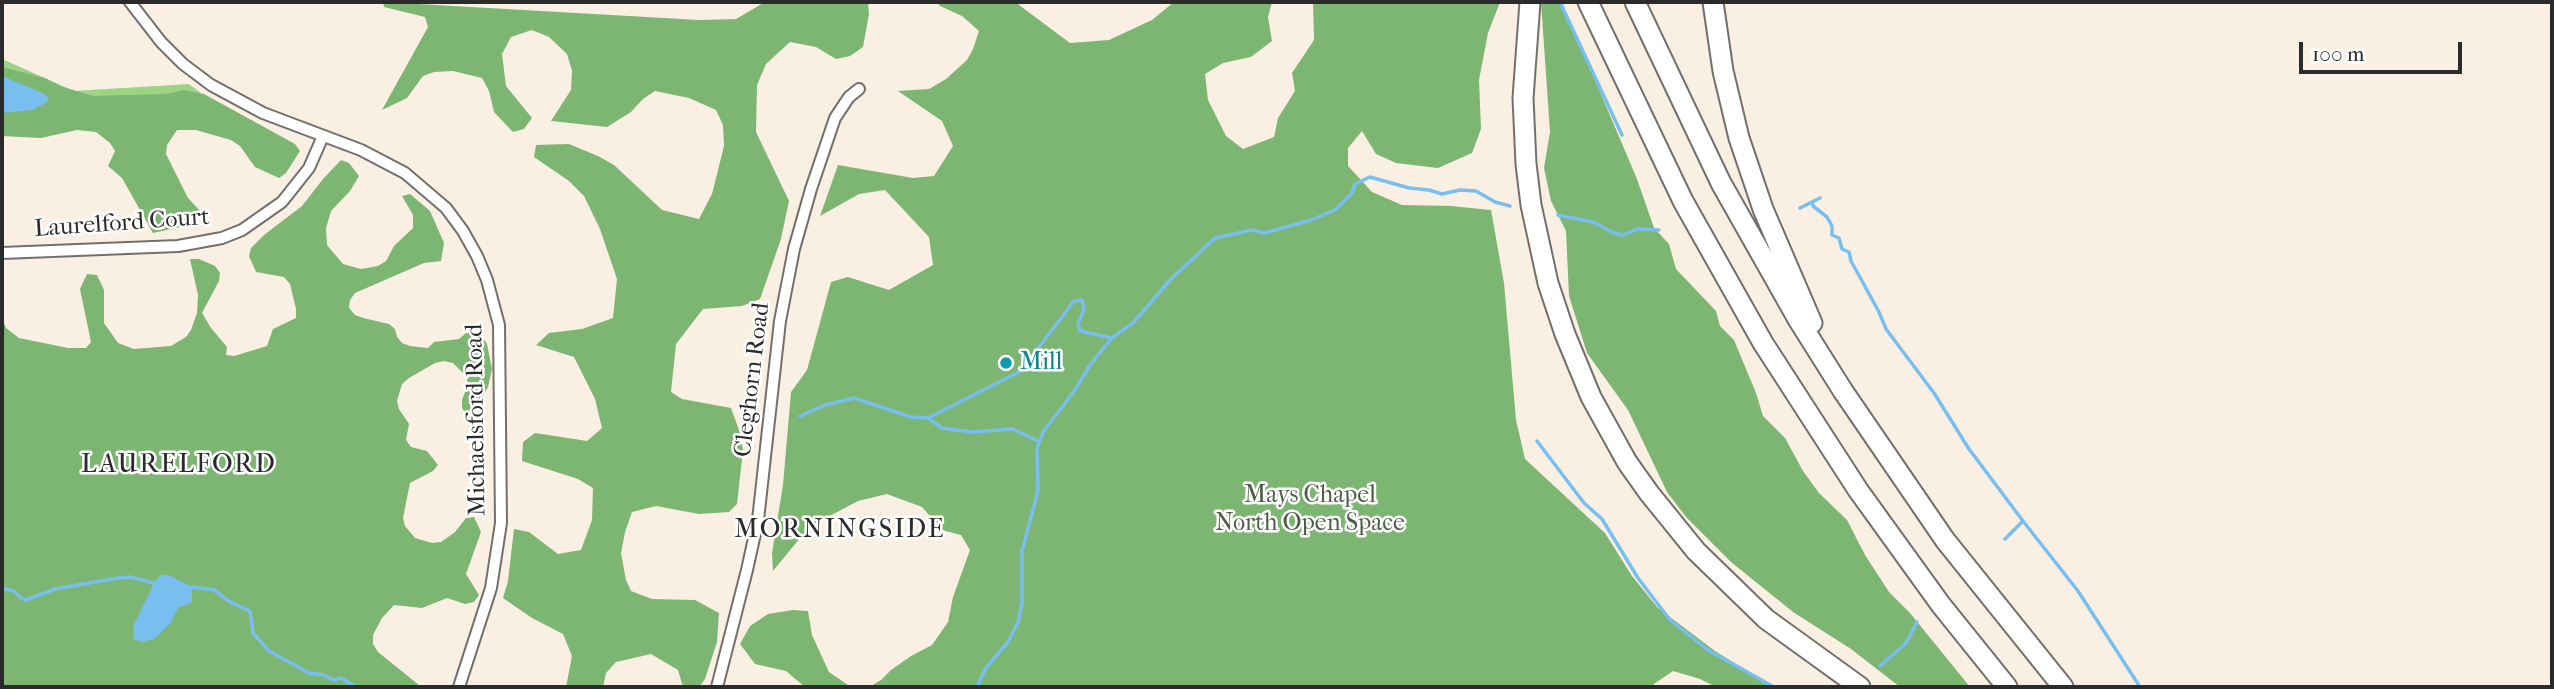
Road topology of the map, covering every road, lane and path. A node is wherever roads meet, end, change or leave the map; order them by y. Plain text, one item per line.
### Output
1 (130, 2) edge
2 (1530, 2) edge
3 (1588, 2) edge
4 (1634, 2) edge
5 (1713, 2) edge
6 (859, 89) dead end
7 (323, 136) junction
8 (2, 253) edge
9 (1843, 391) junction
10 (459, 687) edge
11 (717, 687) edge
12 (1860, 687) edge
13 (2007, 687) edge
14 (2063, 687) edge

1 - 7 street, Michaelsford Road
2 - 12 highway
3 - 13 highway
4 - 9 highway
5 - 9 highway
6 - 11 street, Cleghorn Road
7 - 8 street, Laurelford Court
7 - 10 street, Michaelsford Road
9 - 14 highway

